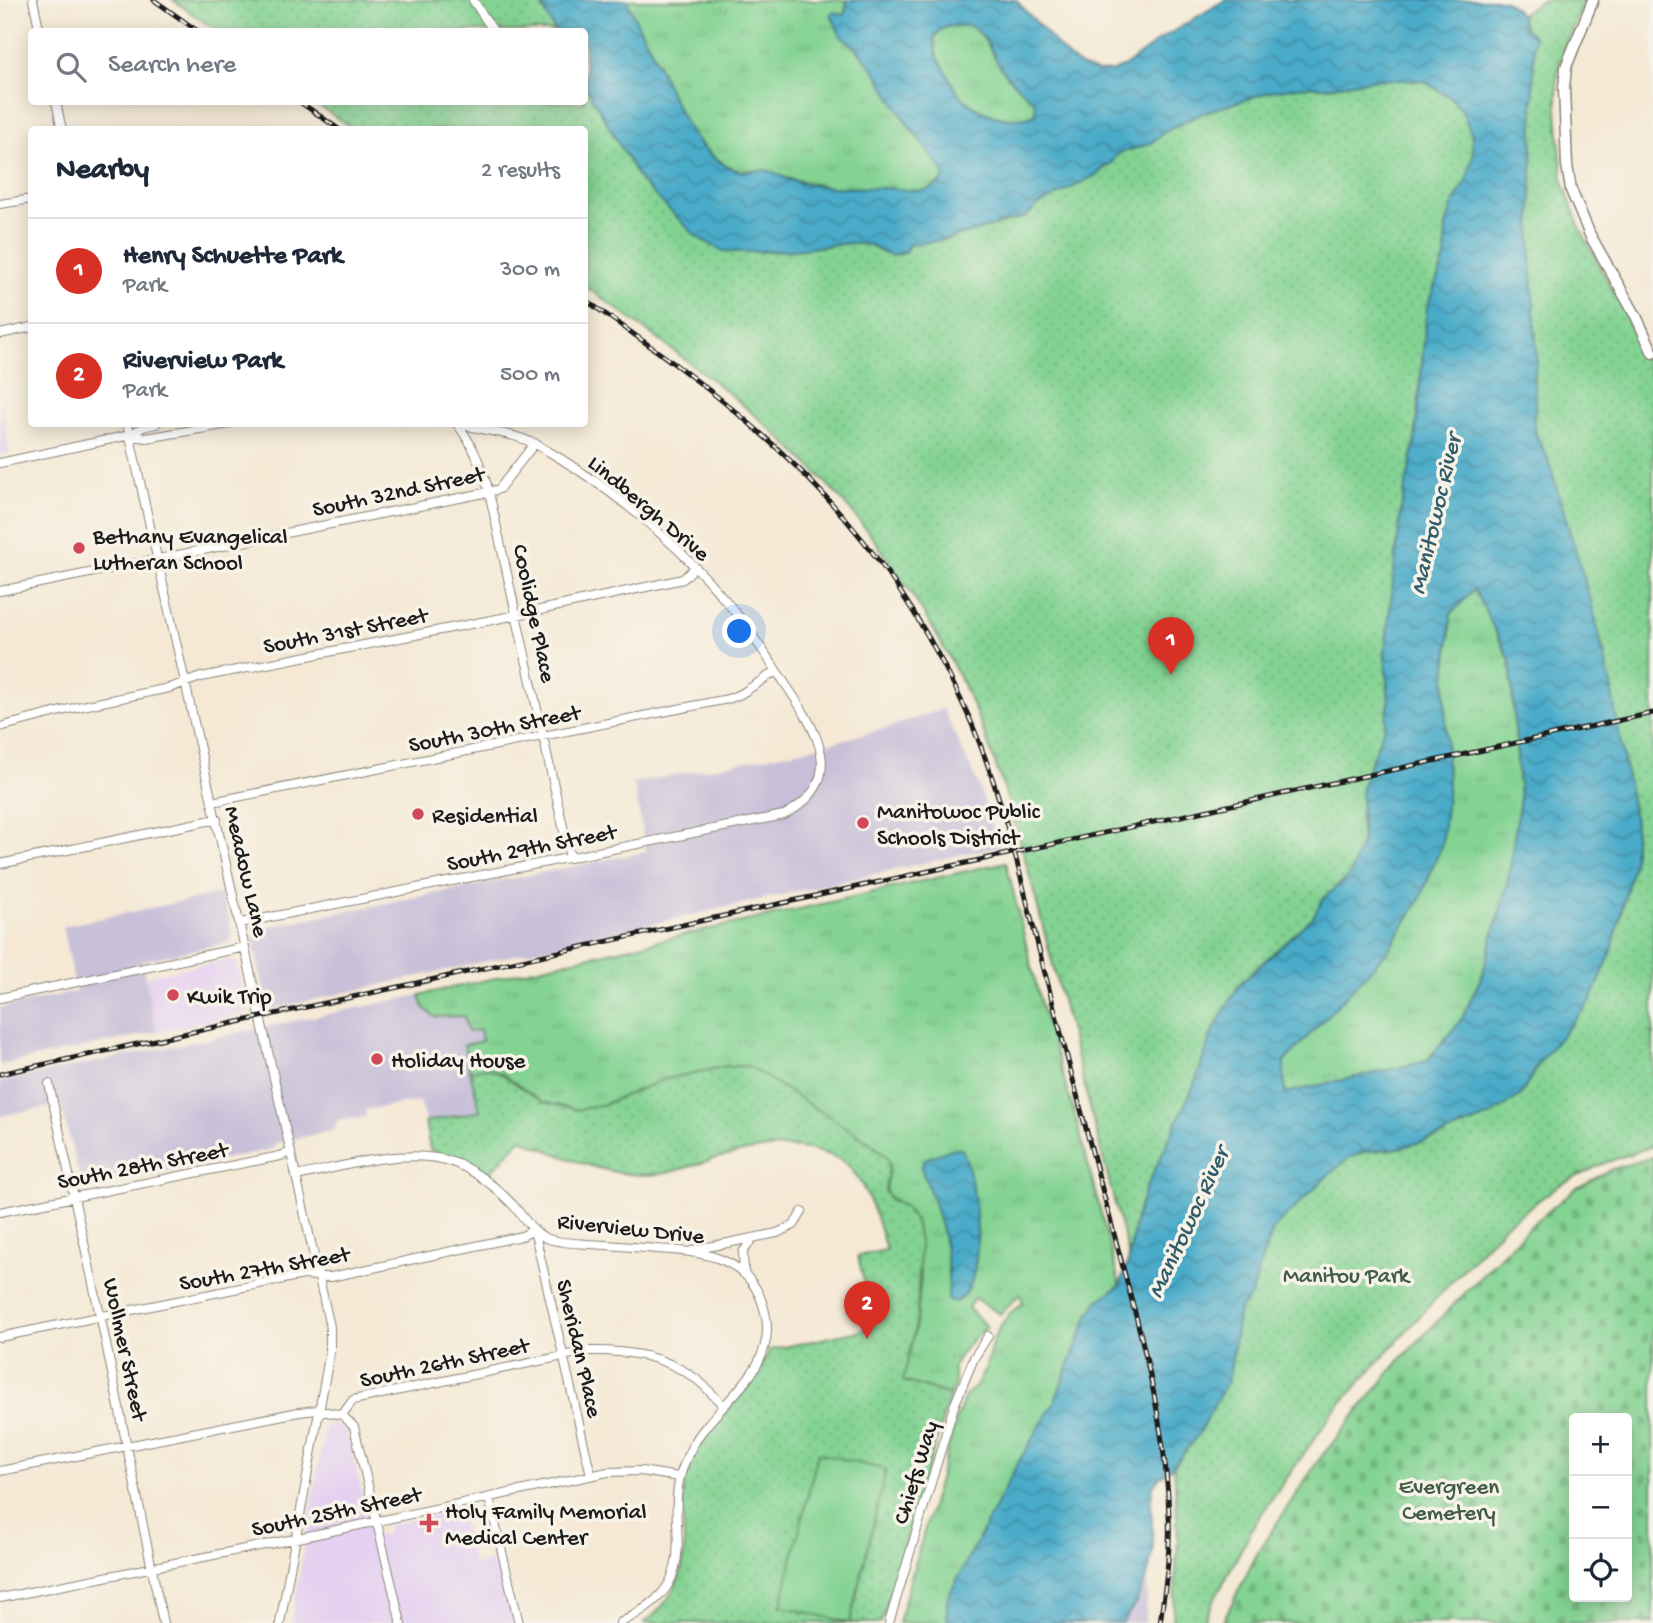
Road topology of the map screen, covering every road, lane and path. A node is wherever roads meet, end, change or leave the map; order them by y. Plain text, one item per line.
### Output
1 (33, 0) edge
2 (473, 0) edge
3 (1592, 0) edge
4 (39, 28) edge
5 (491, 28) edge
6 (56, 105) edge
7 (61, 126) edge
8 (28, 200) edge
9 (0, 204) edge
10 (28, 328) edge
11 (0, 334) edge
12 (1653, 353) edge
13 (128, 427) edge
14 (143, 427) edge
15 (211, 427) edge
16 (461, 427) edge
17 (470, 427) edge
18 (130, 435) junction
19 (535, 443) junction
20 (0, 463) edge
21 (489, 492) junction
22 (157, 558) junction
23 (695, 567) junction
24 (0, 591) edge
25 (517, 615) junction
26 (776, 671) junction
27 (185, 681) junction
28 (0, 727) edge
29 (543, 737) junction
30 (817, 785) joint
31 (212, 802) junction
32 (216, 819) junction
33 (570, 858) junction
34 (0, 864) edge
35 (240, 923) junction
36 (245, 947) junction
37 (0, 998) edge
38 (49, 1084) dead end
39 (291, 1152) junction
40 (296, 1176) junction
41 (74, 1197) junction
42 (0, 1212) edge
43 (802, 1212) dead end
44 (534, 1230) junction
45 (753, 1238) junction
46 (688, 1251) junction
47 (744, 1274) junction
48 (318, 1277) junction
49 (101, 1317) junction
50 (988, 1336) dead end
51 (0, 1337) edge
52 (561, 1355) junction
53 (723, 1406) junction
54 (317, 1410) junction
55 (342, 1415) junction
56 (128, 1446) junction
57 (0, 1471) edge
58 (591, 1475) junction
59 (679, 1478) junction
60 (489, 1498) junction
61 (377, 1522) junction
62 (294, 1539) junction
63 (152, 1567) junction
64 (0, 1598) edge
65 (163, 1623) edge
66 (280, 1623) edge
67 (401, 1623) edge
68 (519, 1623) edge
69 (620, 1623) edge
70 (889, 1623) edge

1 - 4 street
2 - 5 street
3 - 12 street
6 - 7 street
8 - 9 street
10 - 11 street
13 - 18 street, Meadow Lane
14 - 18 street
15 - 18 street
16 - 21 street, Coolidge Place
17 - 19 street, Lindbergh Drive
18 - 20 street
18 - 22 street, Meadow Lane
19 - 21 street, South 32nd Street
19 - 23 street, Lindbergh Drive
21 - 22 street, South 32nd Street
21 - 25 street, Coolidge Place
22 - 24 street, South 32nd Street
22 - 27 street, Meadow Lane
23 - 25 street, South 31st Street
23 - 26 street, Lindbergh Drive
25 - 27 street, South 31st Street
25 - 29 street, Coolidge Place
26 - 29 street, South 30th Street
26 - 30 street, Lindbergh Drive
27 - 28 street, South 31st Street
27 - 31 street, Meadow Lane
29 - 31 street, South 30th Street
29 - 33 street, Coolidge Place
30 - 33 street, South 29th Street
31 - 32 street, Meadow Lane
32 - 34 street
32 - 35 street, Meadow Lane
33 - 35 street, South 29th Street
35 - 36 street, Meadow Lane
36 - 37 street
36 - 39 street, Meadow Lane
38 - 41 street, Wollmer Street
39 - 40 street, Meadow Lane
39 - 41 street, South 28th Street
40 - 44 street, Riverview Drive
40 - 48 street, Meadow Lane
41 - 42 street, South 28th Street
41 - 49 street, Wollmer Street
43 - 45 street
44 - 46 street, Riverview Drive
44 - 48 street, South 27th Street
44 - 52 street, Sheridan Place
45 - 46 street
45 - 47 street
46 - 47 street, Riverview Drive
47 - 53 street, Riverview Drive
48 - 49 street, South 27th Street
48 - 54 street, Meadow Lane
49 - 51 street, South 27th Street
49 - 56 street, Wollmer Street
50 - 70 street, Chiefs Way
52 - 53 street, South 26th Street
52 - 55 street, South 26th Street
52 - 58 street, Sheridan Place
53 - 59 street, Riverview Drive
54 - 55 street, South 26th Street
54 - 56 street, South 26th Street
54 - 62 street, Meadow Lane
55 - 61 street
56 - 57 street, South 26th Street
56 - 63 street, Wollmer Street
58 - 59 street, South 25th Street
58 - 60 street, South 25th Street
59 - 69 street, Riverview Drive
60 - 61 street, South 25th Street
60 - 68 street
61 - 62 street, South 25th Street
61 - 67 street
62 - 63 street, South 25th Street
62 - 66 street, Meadow Lane
63 - 64 street, South 25th Street
63 - 65 street, Wollmer Street

